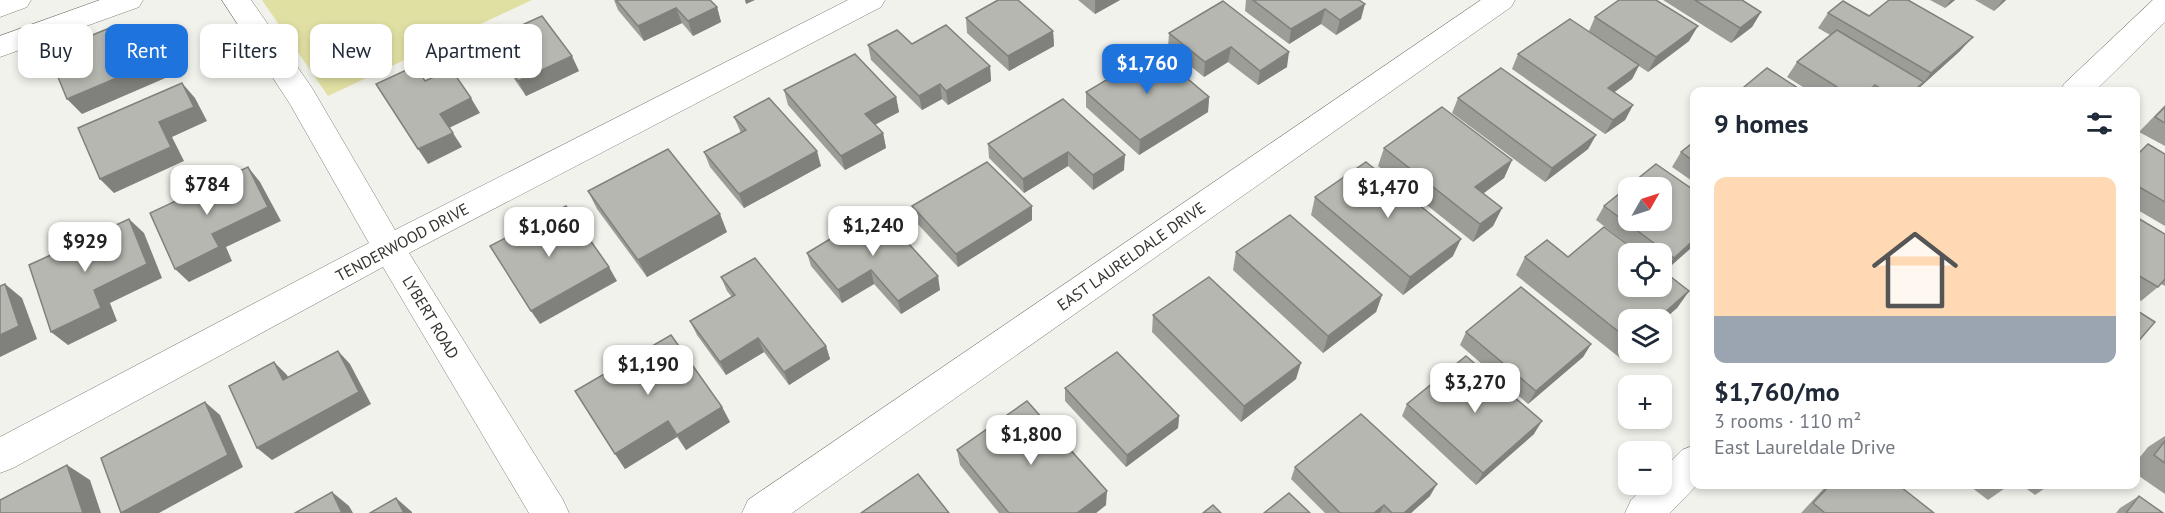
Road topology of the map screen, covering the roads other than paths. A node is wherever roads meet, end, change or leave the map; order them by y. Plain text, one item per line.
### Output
1 (17, 0) edge
2 (129, 0) edge
3 (236, 0) edge
4 (871, 0) edge
5 (1501, 0) edge
6 (2165, 5) edge
7 (0, 7) edge
8 (0, 47) edge
9 (2080, 87) edge
10 (389, 248) junction
11 (0, 456) edge
12 (1690, 467) edge
13 (550, 513) edge
14 (761, 513) edge
15 (1644, 513) edge

1 - 7 street
2 - 8 street
3 - 10 street, LYBERT ROAD
4 - 10 street, TENDERWOOD DRIVE
5 - 14 street, EAST LAURELDALE DRIVE
6 - 9 street
10 - 11 street, TENDERWOOD DRIVE
10 - 13 street, LYBERT ROAD
12 - 15 street

